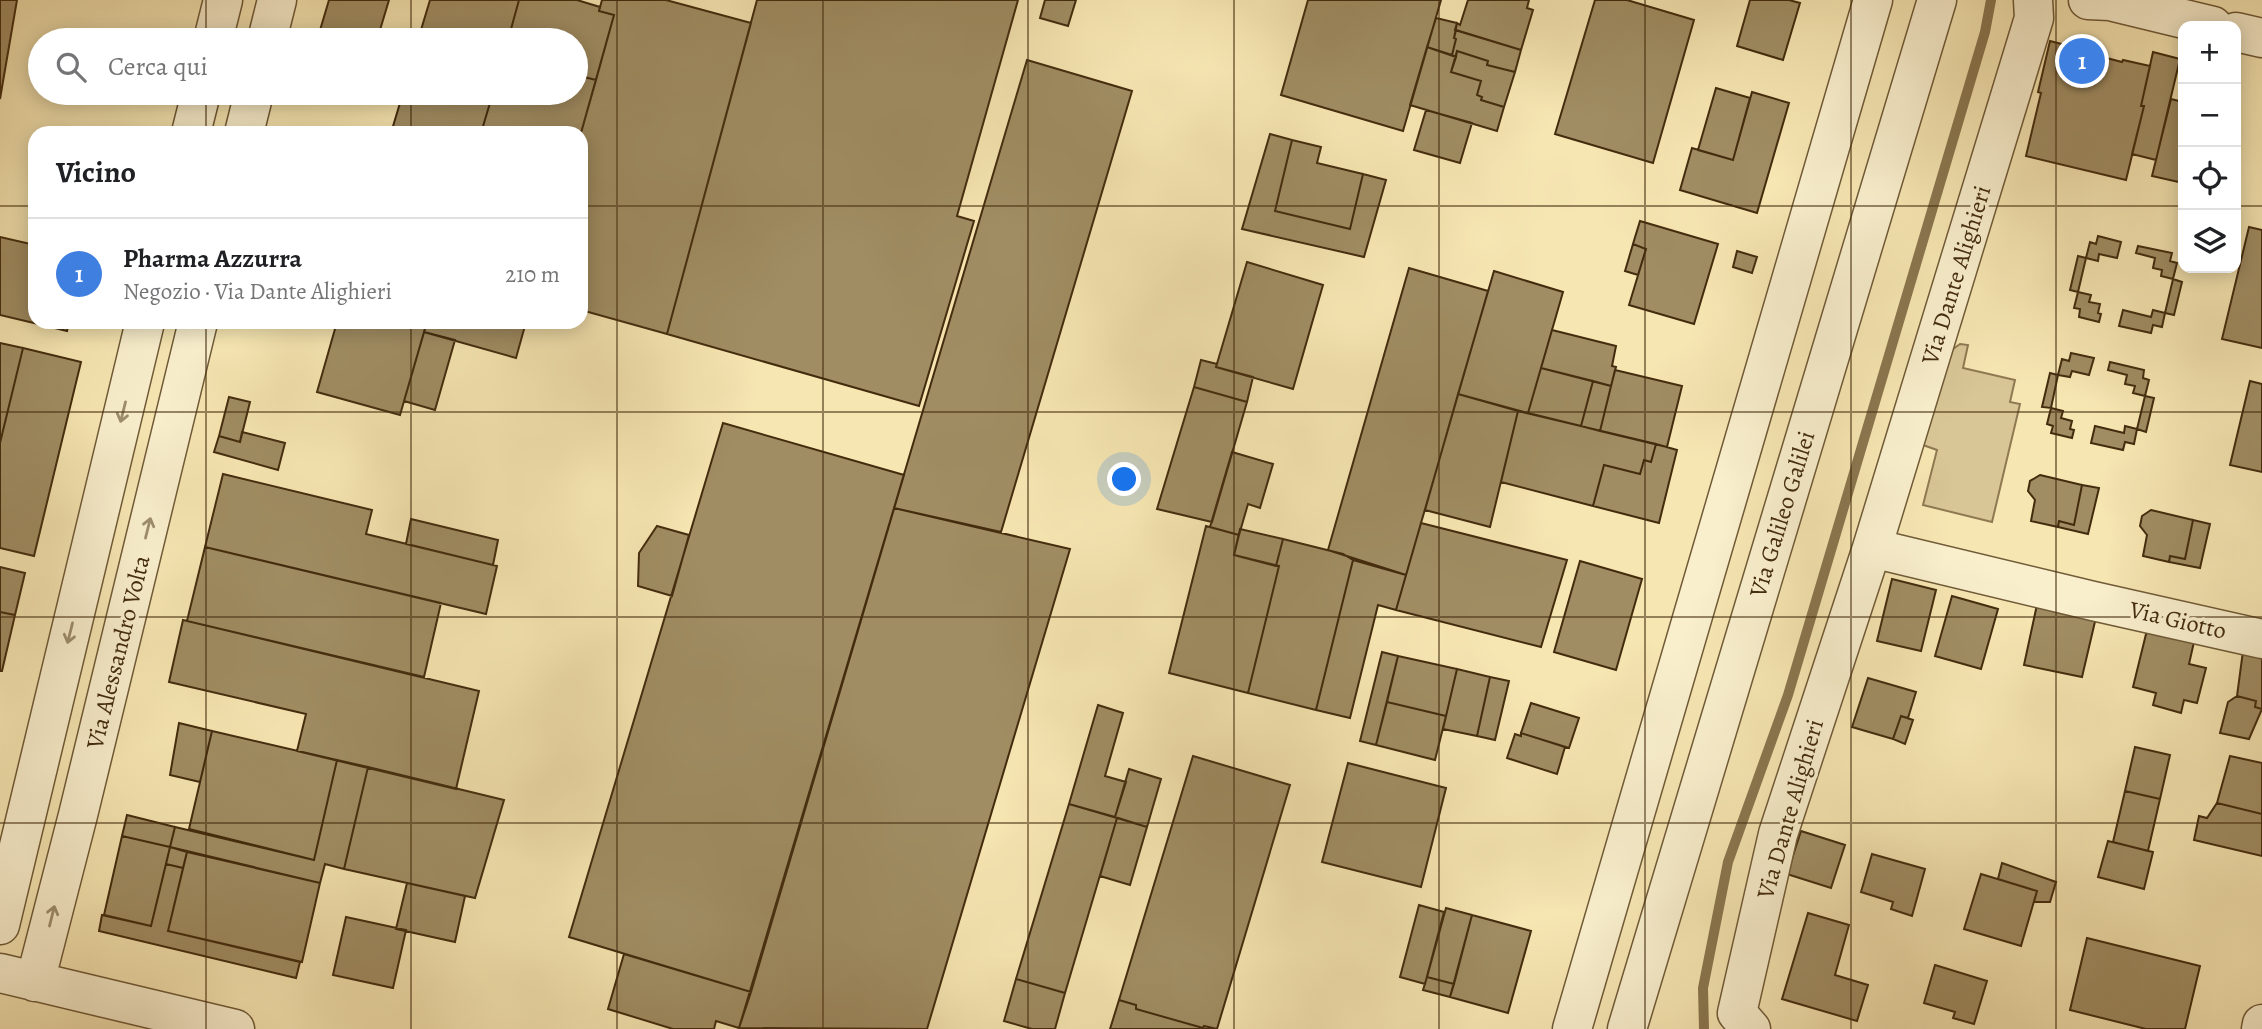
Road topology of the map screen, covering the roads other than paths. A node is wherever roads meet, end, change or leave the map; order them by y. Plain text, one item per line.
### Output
1 (223, 0) edge
2 (277, 0) edge
3 (1873, 0) edge
4 (1937, 0) edge
5 (2034, 0) edge
6 (2039, 0) edge
7 (2047, 0) edge
8 (2068, 0) edge
9 (2088, 0) edge
10 (2192, 21) edge
11 (216, 28) edge
12 (270, 28) edge
13 (2241, 33) edge
14 (2262, 38) edge
15 (198, 105) edge
16 (251, 105) edge
17 (193, 126) edge
18 (246, 126) edge
19 (143, 329) edge
20 (196, 329) edge
21 (135, 365) junction
22 (184, 377) junction
23 (1872, 548) junction
24 (2262, 639) edge
25 (29, 802) junction
26 (78, 815) junction
27 (0, 925) edge
28 (18, 978) edge
29 (2262, 1024) edge
30 (234, 1029) edge
31 (1572, 1029) edge
32 (1627, 1029) edge
33 (1751, 1029) edge
34 (2261, 1029) edge

1 - 11 street
2 - 12 street
3 - 31 street
4 - 32 street, Via Galileo Galilei
5 - 23 street, Via Dante Alighieri
6 - 7 street
7 - 8 street
9 - 10 street
13 - 14 street
15 - 17 street
16 - 18 street
19 - 21 street, Via Alessandro Volta
20 - 22 street, Via Alessandro Volta
21 - 22 street
21 -> 25 street, Via Alessandro Volta
26 -> 22 street, Via Alessandro Volta
23 - 24 street, Via Giotto
23 - 33 street, Via Dante Alighieri
25 - 26 street
25 - 27 street, Via Alessandro Volta
28 -> 26 street, Via Alessandro Volta
28 - 30 street
29 - 34 street

